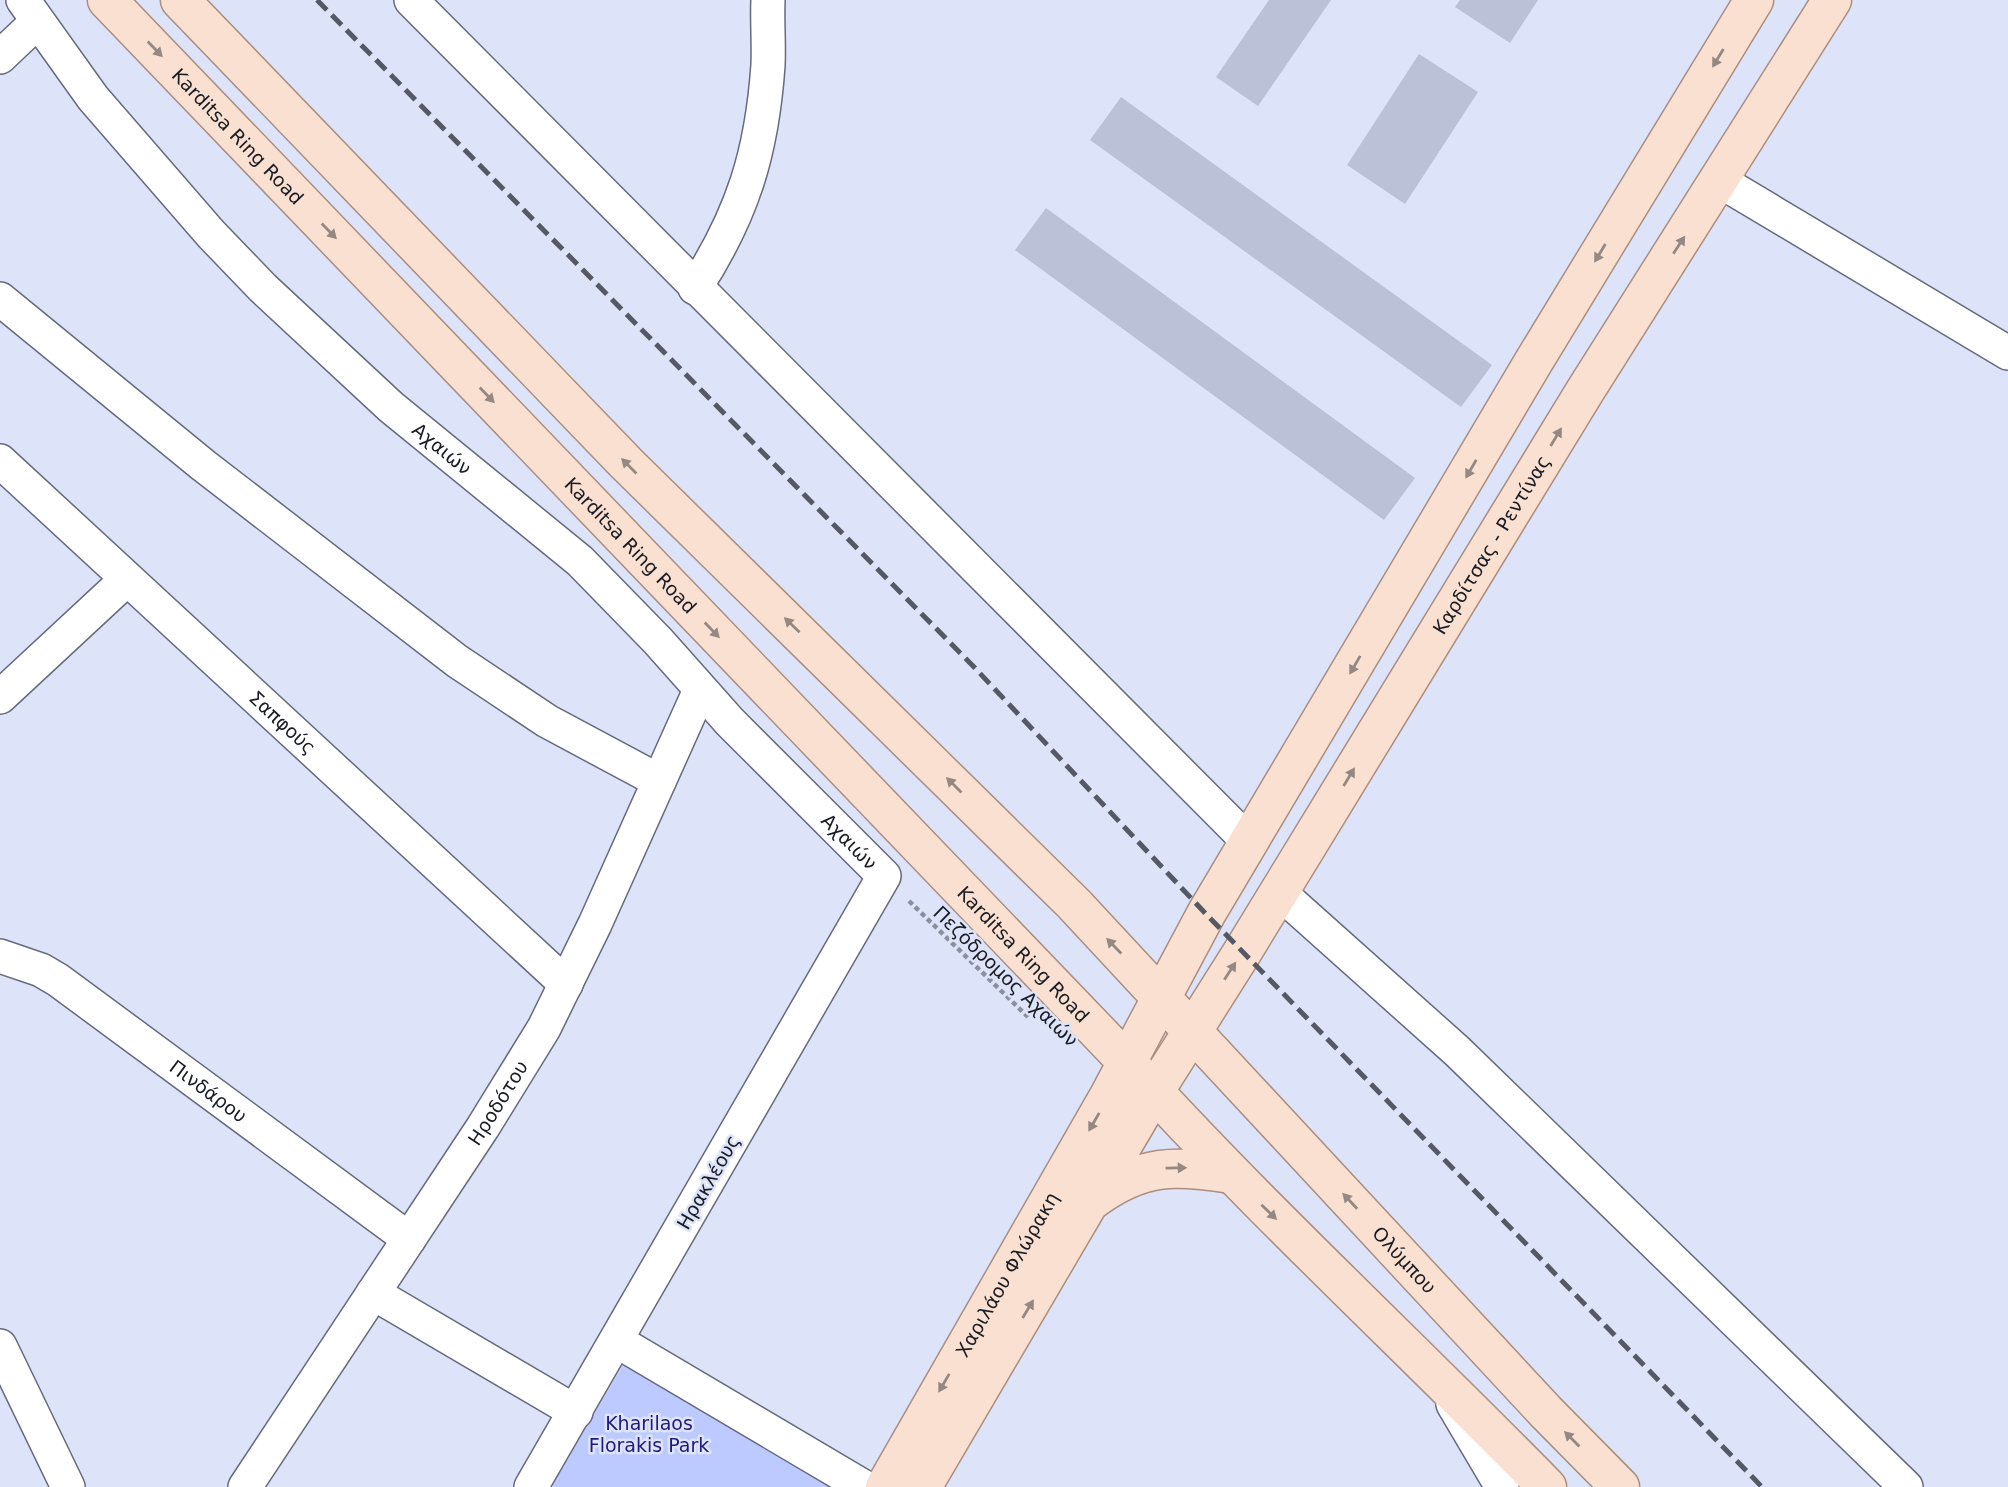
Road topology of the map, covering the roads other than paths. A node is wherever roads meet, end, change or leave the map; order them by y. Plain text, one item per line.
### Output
1 (107, 0) edge
2 (180, 0) edge
3 (411, 0) edge
4 (768, 0) edge
5 (1754, 0) edge
6 (1832, 0) edge
7 (30, 11) edge
8 (0, 57) edge
9 (1720, 181) junction
10 (695, 288) junction
11 (0, 299) edge
12 (2008, 353) edge
13 (1534, 361) junction
14 (1585, 391) junction
15 (0, 461) edge
16 (127, 579) junction
17 (700, 690) junction
18 (0, 697) edge
19 (659, 781) junction
20 (1249, 842) junction
21 (884, 876) joint
22 (1279, 892) junction
23 (0, 956) edge
24 (566, 984) junction
25 (1162, 995) junction
26 (1192, 1028) junction
27 (1128, 1062) junction
28 (1154, 1092) junction
29 (1231, 1174) junction
30 (1092, 1201) junction
31 (409, 1239) junction
32 (373, 1293) junction
33 (618, 1341) junction
34 (1, 1353) edge
35 (1437, 1374) junction
36 (576, 1412) junction
37 (535, 1485) edge
38 (68, 1487) edge
39 (245, 1487) edge
40 (864, 1487) edge
41 (885, 1487) edge
42 (922, 1487) edge
43 (1502, 1487) edge
44 (1547, 1487) edge
45 (1620, 1487) edge
46 (1906, 1487) edge

1 -> 27 main road, Karditsa Ring Road
25 -> 2 main road
3 - 10 street
4 - 10 street
5 -> 13 main road
6 - 9 main road, Καρδίτσας - Ρεντίνας
7 - 8 street
7 - 17 street, Αχαιών
9 - 12 street
14 -> 9 main road, Καρδίτσας - Ρεντίνας
10 - 20 street
11 - 19 street
13 - 14 main road
13 -> 20 main road
22 -> 14 main road, Καρδίτσας - Ρεντίνας
15 - 16 street, Σαπφούς
16 - 18 street
16 - 24 street, Σαπφούς
17 - 19 street, Ηροδότου
17 - 21 street, Αχαιών
19 - 24 street, Ηροδότου
20 - 25 main road
21 - 33 street, Ηρακλέους
26 -> 22 main road, Καρδίτσας - Ρεντίνας
22 - 46 street
23 - 31 street, Πινδάρου
24 - 31 street, Ηροδότου
25 - 26 main road
25 - 27 main road
26 - 28 main road, Καρδίτσας - Ρεντίνας
45 -> 26 main road, Ολύμπου
27 - 28 main road, Karditsa Ring Road
27 -> 41 main road, Χαριλάου Φλώρακη
28 - 29 main road
28 - 30 main road, Χαριλάου Φλώρακη
30 -> 29 main road
29 -> 35 main road
42 -> 30 main road, Χαριλάου Φλώρακη
31 - 32 street, Ηροδότου
32 - 36 street
32 - 39 street, Ηροδότου
33 - 36 street, Ηρακλέους
33 - 40 street
34 - 38 street
35 - 43 street
35 - 44 main road
36 - 37 street, Ηρακλέους

